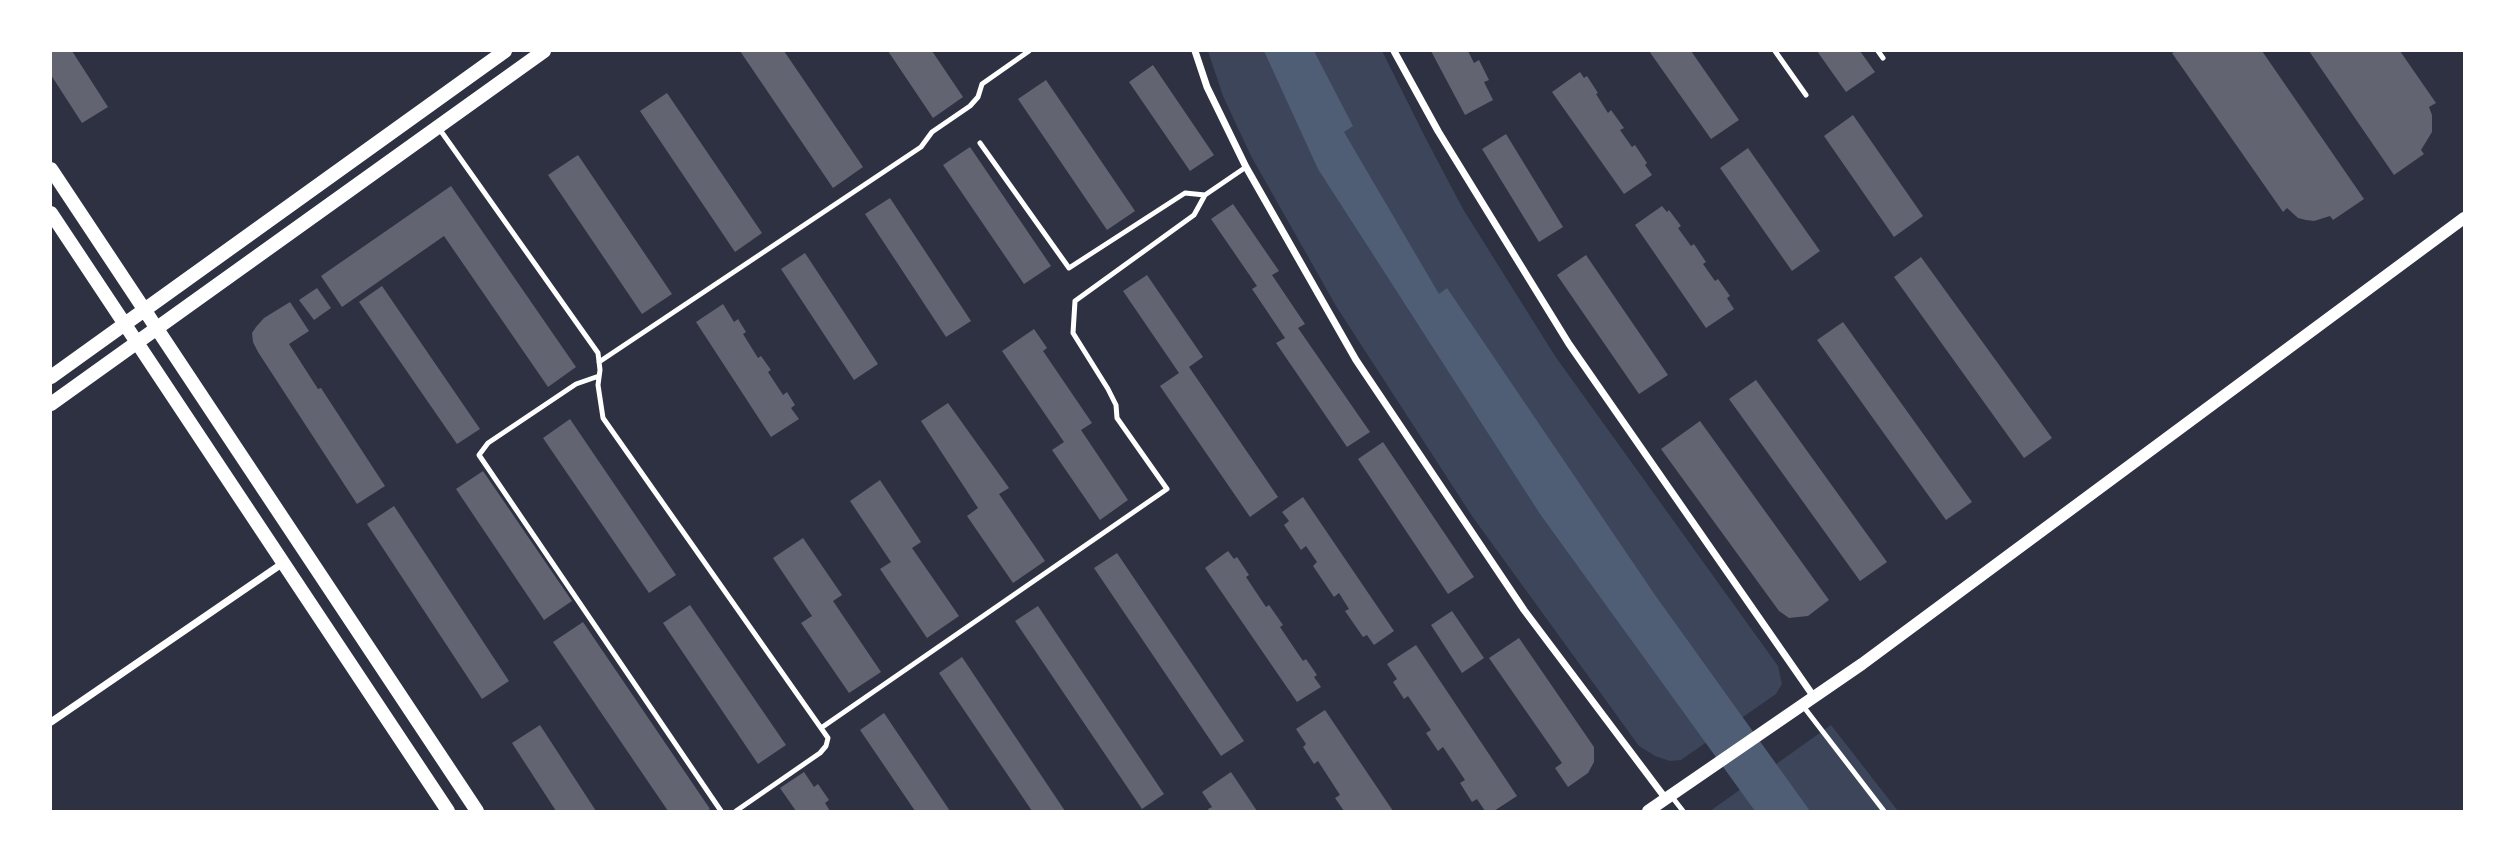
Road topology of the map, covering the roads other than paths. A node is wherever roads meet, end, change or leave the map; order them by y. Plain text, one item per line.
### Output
1 (505, 51) edge
2 (544, 51) edge
3 (1028, 51) edge
4 (1195, 51) edge
5 (1394, 51) edge
6 (1775, 51) edge
7 (1878, 51) edge
8 (1883, 58) dead end
9 (1806, 95) dead end
10 (438, 126) junction
11 (980, 143) dead end
12 (1246, 167) junction
13 (51, 169) edge
14 (1205, 195) junction
15 (51, 213) edge
16 (2464, 219) edge
17 (144, 310) junction
18 (124, 324) junction
19 (157, 328) junction
20 (137, 342) junction
21 (599, 362) junction
22 (599, 376) junction
23 (51, 377) edge
24 (51, 404) edge
25 (283, 564) junction
26 (1814, 696) junction
27 (1802, 705) junction
28 (51, 722) edge
29 (821, 729) junction
30 (1669, 797) junction
31 (448, 811) edge
32 (477, 811) edge
33 (721, 811) edge
34 (736, 811) edge
35 (1648, 811) edge
36 (1683, 811) edge
37 (1884, 811) edge

1 - 17 main road
2 - 10 main road
3 - 21 lane
4 - 12 street
5 - 26 street
6 - 9 lane
7 - 8 lane
10 - 19 main road
10 - 21 lane
11 - 14 lane
12 - 14 lane
12 - 30 street
13 - 17 main road
14 - 29 lane
15 - 18 main road
16 - 26 street
17 - 18 main road
17 - 19 main road
18 - 20 main road
18 - 23 main road
19 - 20 main road
19 - 32 main road
20 - 24 main road
20 - 25 main road
21 - 22 lane
22 - 29 lane
22 - 33 lane
25 - 28 street
25 - 31 main road
26 - 27 street
27 - 30 street
27 - 37 lane
29 - 34 lane
30 - 35 street
30 - 36 lane

